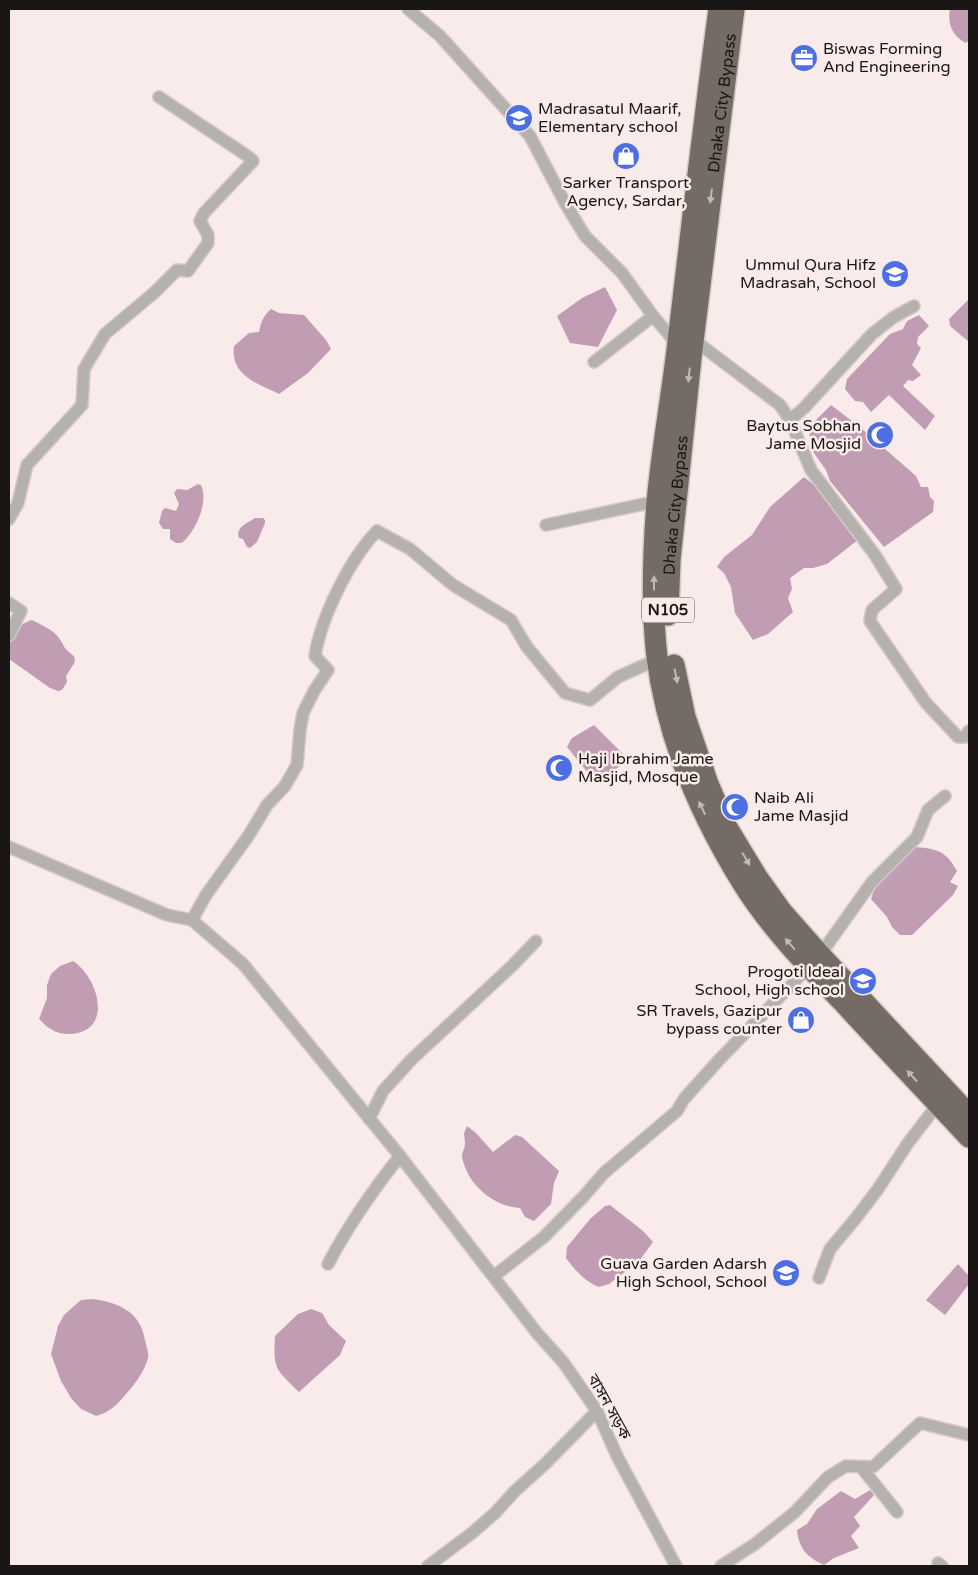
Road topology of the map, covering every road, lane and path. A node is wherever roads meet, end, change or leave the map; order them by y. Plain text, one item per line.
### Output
1 (408, 9) edge
2 (719, 9) edge
3 (734, 9) edge
4 (159, 97) dead end
5 (914, 306) dead end
6 (652, 316) junction
7 (686, 342) junction
8 (594, 362) dead end
9 (790, 420) junction
10 (658, 501) junction
11 (9, 519) edge
12 (546, 525) dead end
13 (9, 603) edge
14 (9, 635) edge
15 (658, 659) junction
16 (968, 737) edge
17 (945, 796) dead end
18 (9, 847) edge
19 (192, 920) junction
20 (536, 941) dead end
21 (815, 961) junction
22 (938, 1104) junction
23 (969, 1115) edge
24 (369, 1119) junction
25 (969, 1137) edge
26 (400, 1156) junction
27 (328, 1264) dead end
28 (494, 1276) junction
29 (819, 1278) dead end
30 (597, 1411) junction
31 (969, 1435) edge
32 (861, 1467) junction
33 (897, 1512) dead end
34 (428, 1566) edge
35 (676, 1566) edge
36 (721, 1566) edge

1 - 6 street
2 - 7 highway
3 -> 7 highway, Dhaka City Bypass / N105
4 - 11 street
5 - 9 street
6 - 7 street
6 - 8 street
7 - 9 street
7 - 10 highway
7 -> 21 highway, Dhaka City Bypass / N105
9 - 16 street
10 - 12 street
15 -> 10 highway
13 - 14 street
15 - 19 street
21 -> 15 highway
17 - 21 street
18 - 19 street
19 - 24 street, বাসন সড়ক
20 - 24 street
22 -> 21 highway
21 - 23 highway, Dhaka City Bypass / N105
21 - 28 street
22 - 25 highway
22 - 29 street
24 - 26 street, বাসন সড়ক
26 - 27 street
26 - 28 street, বাসন সড়ক
28 - 30 street, বাসন সড়ক
30 - 34 street
30 - 35 street, বাসন সড়ক
31 - 32 street
32 - 33 street
32 - 36 street

